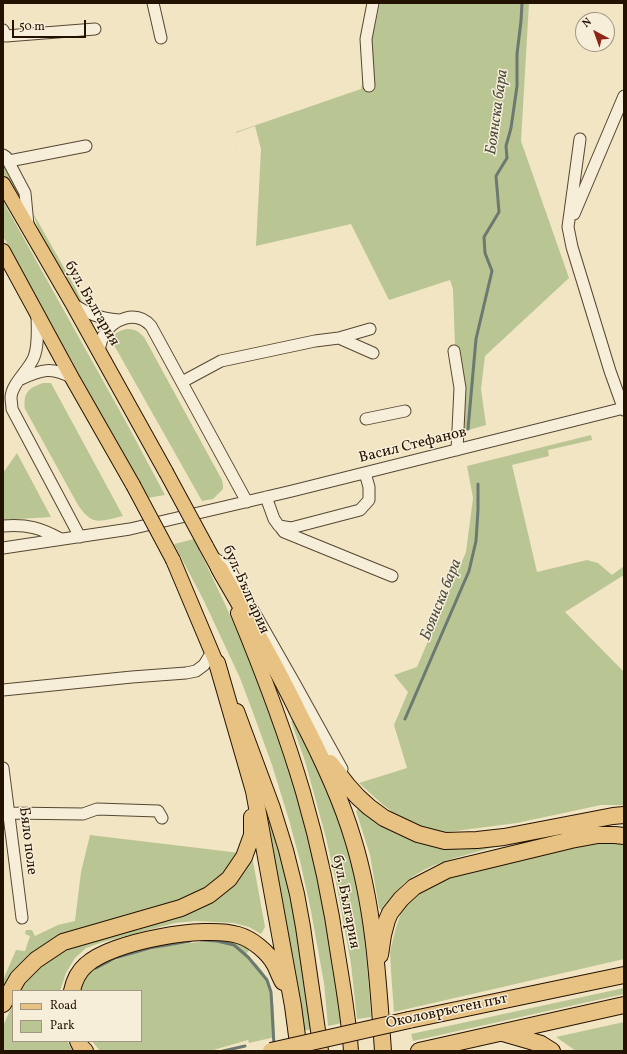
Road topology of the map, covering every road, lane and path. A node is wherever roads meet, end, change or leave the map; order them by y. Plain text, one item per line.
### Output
1 (153, 3) edge
2 (373, 3) edge
3 (95, 29) dead end
4 (3, 30) edge
5 (159, 32) dead end
6 (369, 86) dead end
7 (624, 96) edge
8 (580, 138) dead end
9 (86, 146) dead end
10 (6, 158) edge
11 (3, 184) edge
12 (28, 227) junction
13 (568, 227) junction
14 (3, 251) edge
15 (72, 303) junction
16 (37, 314) junction
17 (119, 320) junction
18 (370, 329) dead end
19 (339, 338) junction
20 (99, 351) junction
21 (454, 351) dead end
22 (372, 353) dead end
23 (72, 378) junction
24 (19, 380) junction
25 (182, 382) junction
26 (624, 409) edge
27 (405, 411) dead end
28 (366, 419) dead end
29 (457, 450) junction
30 (365, 473) junction
31 (266, 497) junction
32 (247, 502) junction
33 (3, 526) edge
34 (279, 526) junction
35 (80, 537) junction
36 (61, 539) junction
37 (3, 548) edge
38 (212, 557) junction
39 (392, 576) dead end
40 (215, 657) junction
41 (3, 690) edge
42 (316, 746) junction
43 (3, 768) edge
44 (254, 791) junction
45 (355, 793) junction
46 (9, 813) junction
47 (624, 815) edge
48 (162, 818) dead end
49 (624, 836) edge
50 (22, 918) dead end
51 (377, 974) junction
52 (622, 975) edge
53 (72, 990) edge
54 (3, 1004) edge
55 (624, 1005) edge
56 (293, 1006) junction
57 (501, 1032) junction
58 (78, 1042) edge
59 (299, 1050) edge
60 (85, 1051) edge
61 (270, 1051) edge
62 (321, 1051) edge
63 (351, 1051) edge
64 (383, 1051) edge
65 (418, 1051) edge
66 (552, 1051) edge

1 - 5 street
2 - 6 street
3 - 4 street
7 - 13 street
8 - 13 street
9 - 10 street
10 - 12 street
11 - 12 main road, бул. България
12 - 15 main road, бул. България
13 - 26 street
14 - 16 main road
15 - 17 street
15 - 20 main road, бул. България
16 - 23 main road
16 - 24 street
17 - 20 street
17 - 25 street
18 - 19 street
19 - 22 street
19 - 25 street
20 - 38 main road, бул. България, bridge
21 - 29 street
23 - 24 street
23 - 40 main road, bridge
24 - 35 street
25 - 32 street
26 - 29 street, Васил Стефанов
27 - 28 street
29 - 30 street, Васил Стефанов
30 - 31 street, Васил Стефанов
30 - 34 street
31 - 32 street, Васил Стефанов
31 - 34 street
32 - 35 street, Васил Стефанов
33 - 36 street
34 - 39 street
35 - 36 street, Васил Стефанов
36 - 37 street, Васил Стефанов
38 - 42 highway
38 - 45 street
38 - 63 main road, бул. България
40 - 41 street
40 - 44 highway
40 - 62 main road
42 - 45 highway
42 - 51 highway
43 - 46 street, Бяло поле
44 - 54 highway
44 - 56 highway
45 - 47 highway
46 - 48 street
46 - 50 street, Бяло поле
49 - 51 highway
51 - 64 highway
52 - 61 highway, Околовръстен път, bridge
53 - 56 highway
55 - 57 highway, Околовръстен път
56 - 59 highway
57 - 65 highway, Околовръстен път
57 - 66 highway
58 - 60 highway

